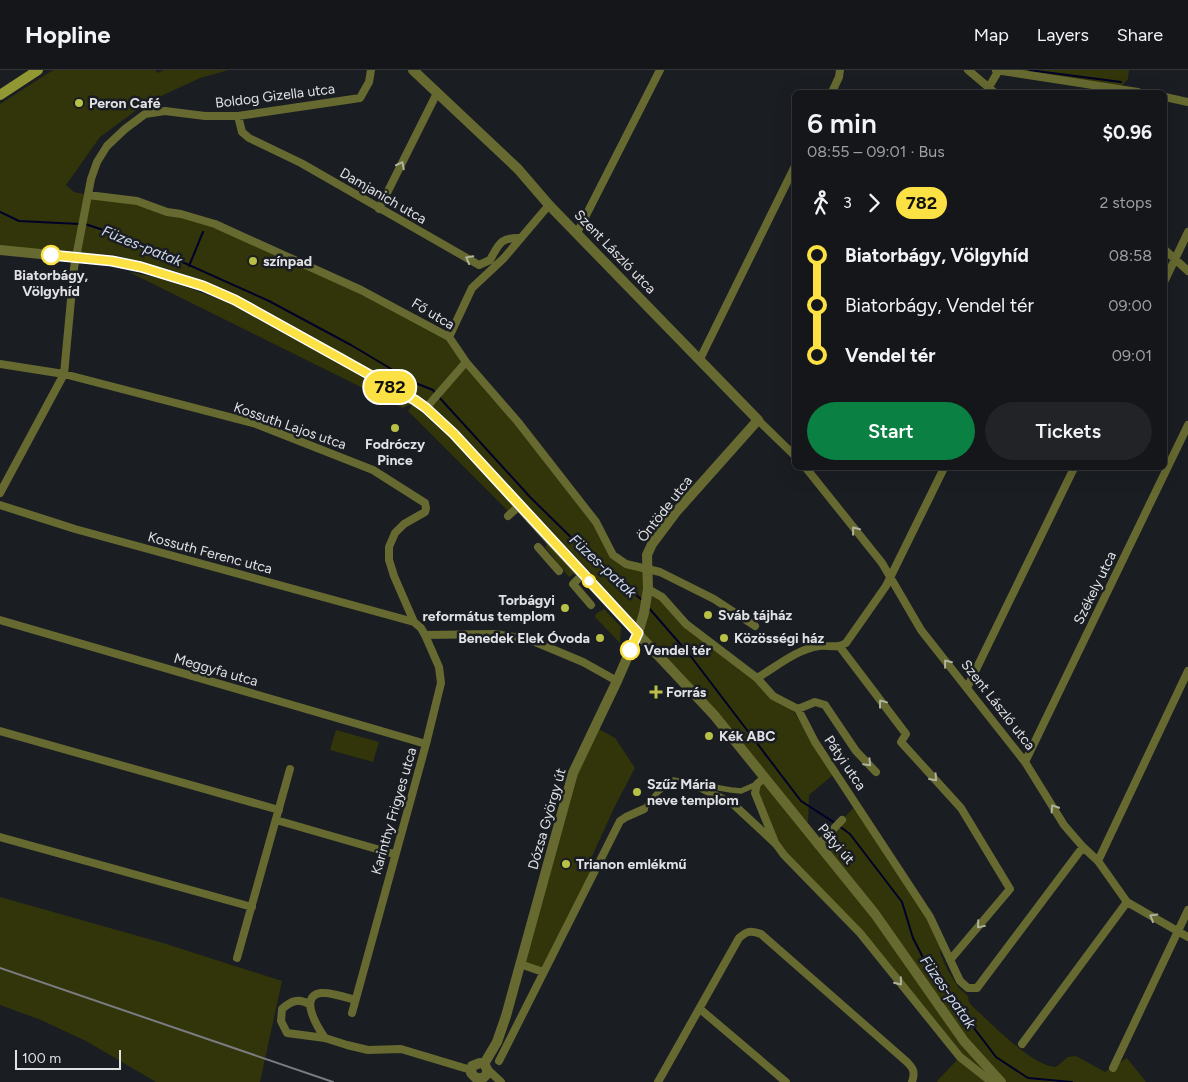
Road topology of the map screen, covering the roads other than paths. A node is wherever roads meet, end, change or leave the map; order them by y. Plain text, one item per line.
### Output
1 (38, 70) edge
2 (371, 70) edge
3 (413, 70) edge
4 (660, 70) edge
5 (840, 70) edge
6 (968, 70) edge
7 (998, 70) edge
8 (833, 90) edge
9 (989, 90) edge
10 (990, 90) edge
11 (1114, 90) edge
12 (437, 93) junction
13 (0, 95) edge
14 (1167, 97) edge
15 (1188, 102) edge
16 (238, 116) junction
17 (792, 172) edge
18 (88, 196) junction
19 (549, 205) junction
20 (379, 209) junction
21 (1188, 232) edge
22 (577, 233) junction
23 (521, 238) junction
24 (0, 250) edge
25 (1167, 252) edge
26 (76, 258) junction
27 (1175, 260) junction
28 (1188, 271) edge
29 (1167, 276) edge
30 (449, 337) junction
31 (700, 359) junction
32 (466, 362) junction
33 (0, 364) edge
34 (64, 374) junction
35 (430, 404) junction
36 (758, 420) junction
37 (1188, 425) edge
38 (792, 453) edge
39 (1167, 468) edge
40 (808, 470) edge
41 (943, 470) edge
42 (1073, 470) edge
43 (1166, 470) edge
44 (0, 493) edge
45 (0, 505) edge
46 (519, 506) junction
47 (508, 516) dead end
48 (538, 547) dead end
49 (646, 570) junction
50 (559, 571) dead end
51 (583, 574) junction
52 (890, 578) junction
53 (648, 593) junction
54 (590, 605) dead end
55 (0, 620) edge
56 (414, 622) junction
57 (755, 626) dead end
58 (638, 633) junction
59 (425, 635) junction
60 (840, 647) junction
61 (1188, 671) edge
62 (757, 678) junction
63 (617, 681) junction
64 (967, 688) junction
65 (798, 709) junction
66 (0, 731) edge
67 (426, 744) junction
68 (1025, 762) junction
69 (290, 769) dead end
70 (876, 772) dead end
71 (761, 781) junction
72 (698, 786) junction
73 (644, 809) joint
74 (279, 810) junction
75 (276, 820) junction
76 (842, 820) dead end
77 (0, 837) edge
78 (776, 844) junction
79 (818, 845) junction
80 (1082, 847) junction
81 (394, 854) junction
82 (1098, 861) junction
83 (1127, 902) junction
84 (252, 907) junction
85 (1188, 910) edge
86 (1178, 932) junction
87 (1188, 938) edge
88 (237, 958) dead end
89 (950, 960) junction
90 (520, 964) junction
91 (543, 972) junction
92 (355, 1000) junction
93 (309, 1004) junction
94 (700, 1009) junction
95 (352, 1013) dead end
96 (325, 1038) junction
97 (503, 1041) junction
98 (1022, 1044) dead end
99 (499, 1061) dead end
100 (1113, 1068) dead end
101 (479, 1074) edge
102 (913, 1078) edge
103 (494, 1082) edge
104 (502, 1082) edge
105 (658, 1082) edge
106 (786, 1082) edge
107 (1000, 1082) edge

1 - 13 main road
2 - 16 street, Boldog Gizella utca
3 - 12 street, Szent László utca
4 - 22 street
5 - 8 street
6 - 9 street
7 - 10 street
7 - 11 street
12 - 19 street, Szent László utca
20 -> 12 street
14 - 15 street
16 - 18 street, Boldog Gizella utca
16 - 20 street, Damjanich utca
17 - 31 street
18 - 26 street
18 - 30 street, Fő utca
19 - 22 street, Szent László utca
19 - 23 street
23 -> 20 street, Damjanich utca
21 - 27 street
22 - 31 street, Szent László utca
23 - 30 street
24 - 26 street
25 - 27 street
26 - 34 street
26 - 35 street
27 - 28 street
27 - 29 street
30 - 32 street, Fő utca
31 - 36 street, Szent László utca
32 - 35 street
32 - 49 street, Fő utca
33 - 34 street, Kossuth Lajos utca
34 - 44 street
34 - 56 street, Kossuth Lajos utca
35 - 46 street
36 - 38 street, Szent László utca
36 - 49 street, Öntöde utca
37 - 39 street, Székely utca
52 -> 40 street, Szent László utca
41 - 52 street
42 - 64 street
43 - 68 street, Székely utca
45 - 56 street, Kossuth Ferenc utca
46 - 47 street
46 - 51 street
48 - 50 street
49 - 53 street, Öntöde utca
49 - 57 street, Fő utca
51 - 54 street
51 - 58 street
52 - 60 street
64 -> 52 street, Szent László utca
53 - 58 street, Öntöde utca
53 - 62 street
55 - 67 street, Meggyfa utca
56 - 59 street, Karinthy Frigyes utca
58 - 63 street, Dózsa György út
58 - 71 street, Pátyi út
59 - 63 street
59 - 67 street, Karinthy Frigyes utca
60 - 62 street
60 -> 89 street
61 - 82 street
62 - 65 street
63 - 90 street, Dózsa György út
64 - 68 street, Szent László utca
65 -> 70 street
65 - 89 street, Pátyi utca
66 - 74 street
67 - 81 street, Karinthy Frigyes utca
80 -> 68 street, Szent László utca
69 - 74 street
71 - 72 street
71 - 78 street
71 - 79 street, Pátyi út
72 - 73 street
72 - 78 street
73 - 91 street, Dózsa György út
74 - 75 street
75 - 81 street
75 - 84 street
76 - 79 street
77 - 84 street
78 -> 107 street
79 - 107 street, Pátyi út
80 - 82 street, Szent László utca
80 - 89 street, Pátyi utca
81 - 92 street, Karinthy Frigyes utca
82 - 83 street, Szent László utca
86 -> 83 street, Szent László utca
83 - 98 street
84 - 88 street
85 - 86 street
86 - 87 street, Szent László utca
86 - 100 street
90 - 91 street
90 - 97 street, Dózsa György út
91 - 97 street, Dózsa György út
92 - 93 street
92 - 95 street, Karinthy Frigyes utca
93 - 96 street
93 - 96 street
94 - 102 street
94 - 105 street
94 - 106 street
96 - 101 street
97 - 99 street, Dózsa György út
97 - 101 street, Dózsa György út
101 - 103 street
101 - 104 street

